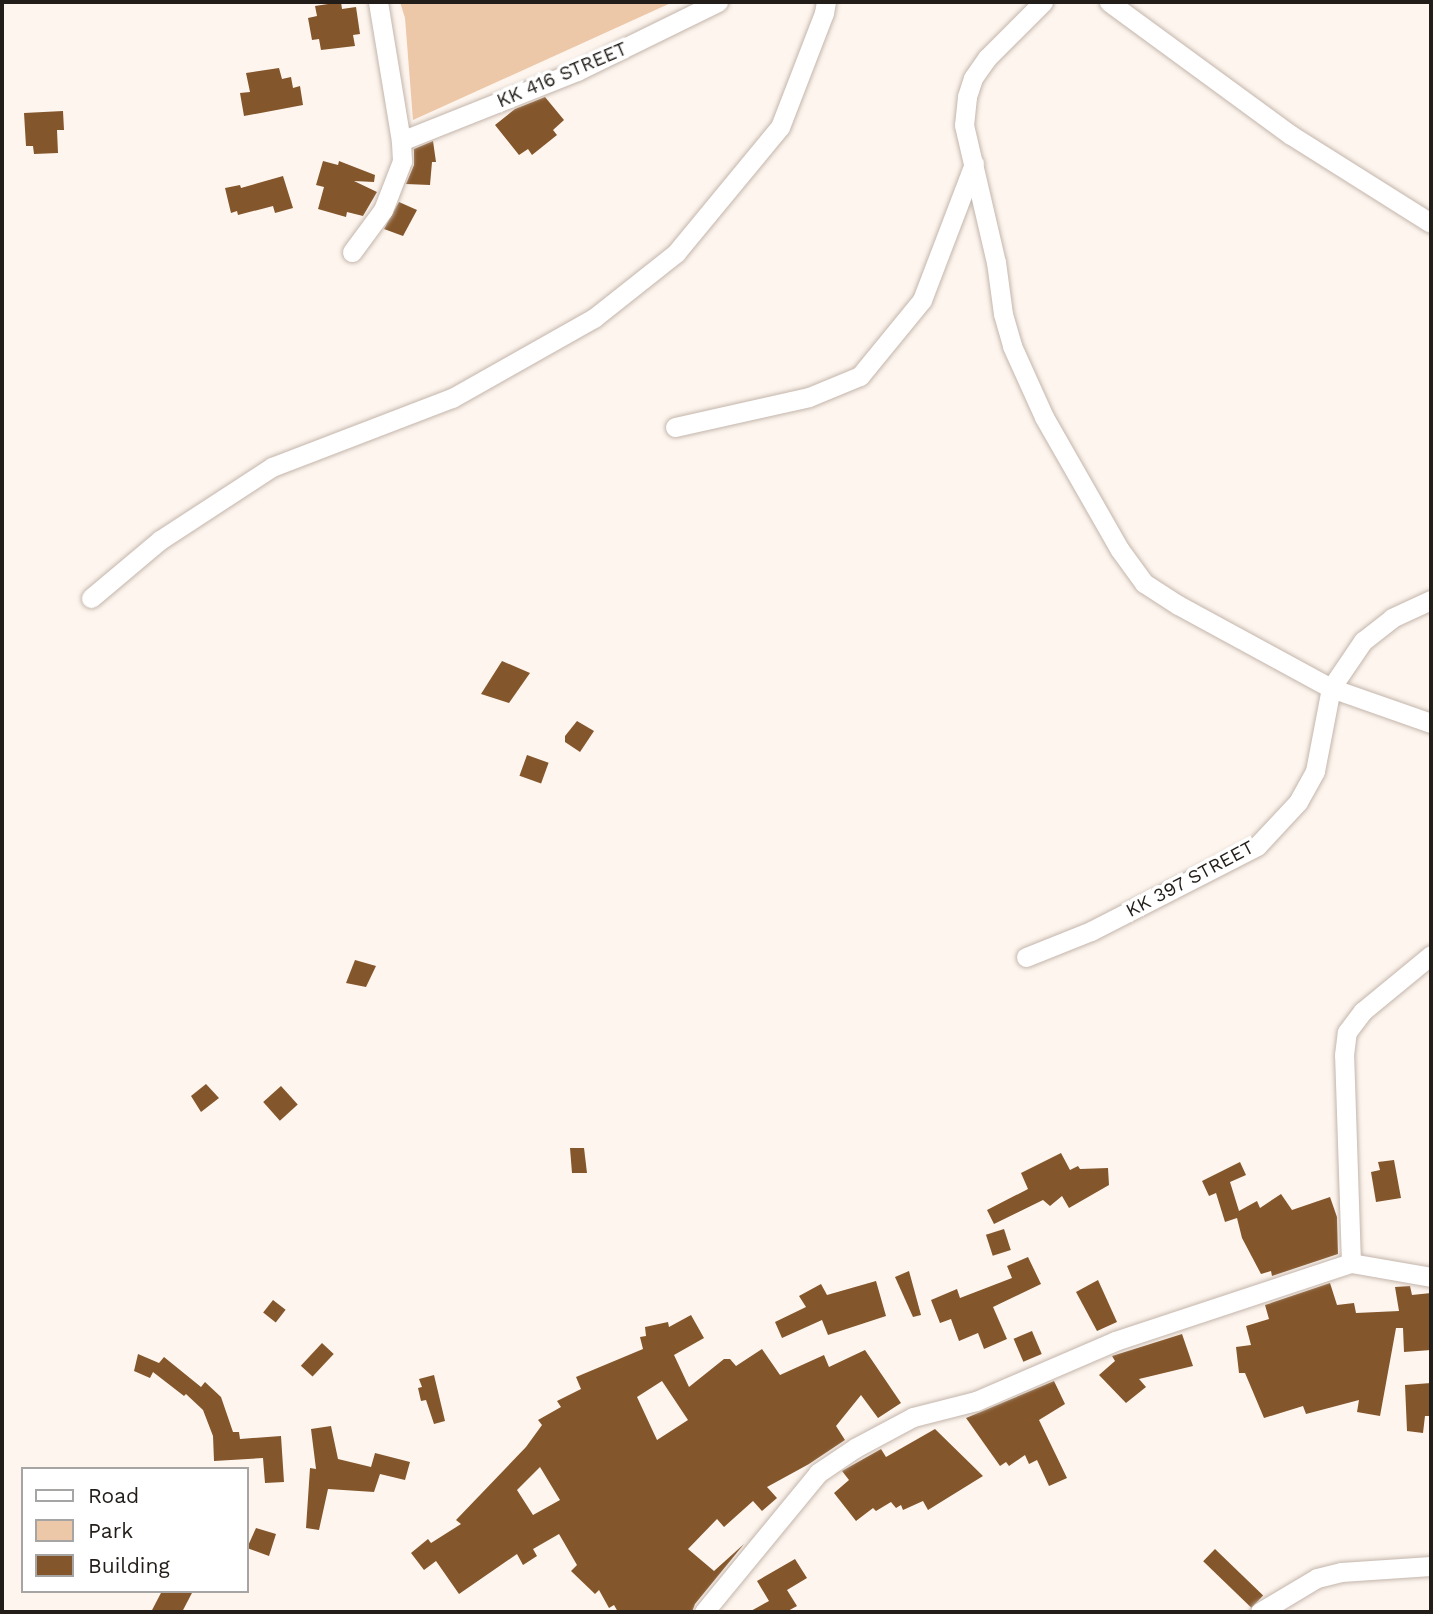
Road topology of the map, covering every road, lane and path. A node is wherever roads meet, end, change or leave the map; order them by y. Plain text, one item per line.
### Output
1 (378, 2) edge
2 (718, 2) edge
3 (826, 2) edge
4 (1043, 2) edge
5 (1109, 2) edge
6 (401, 141) junction
7 (974, 164) junction
8 (1431, 223) edge
9 (352, 252) dead end
10 (675, 427) dead end
11 (91, 598) dead end
12 (1431, 600) edge
13 (1331, 688) junction
14 (1431, 723) edge
15 (1431, 955) edge
16 (1026, 957) dead end
17 (1351, 1263) junction
18 (1431, 1277) edge
19 (1431, 1566) edge
20 (704, 1612) edge
21 (1260, 1612) edge

1 - 6 street
2 - 6 street, KK 416 STREET
3 - 11 street
4 - 7 street
5 - 8 street
6 - 9 street
7 - 10 street
7 - 13 street
12 - 13 street, KK 397 STREET
13 - 14 street
13 - 16 street, KK 397 STREET
15 - 17 street
17 - 18 street
17 - 20 street
19 - 21 street

